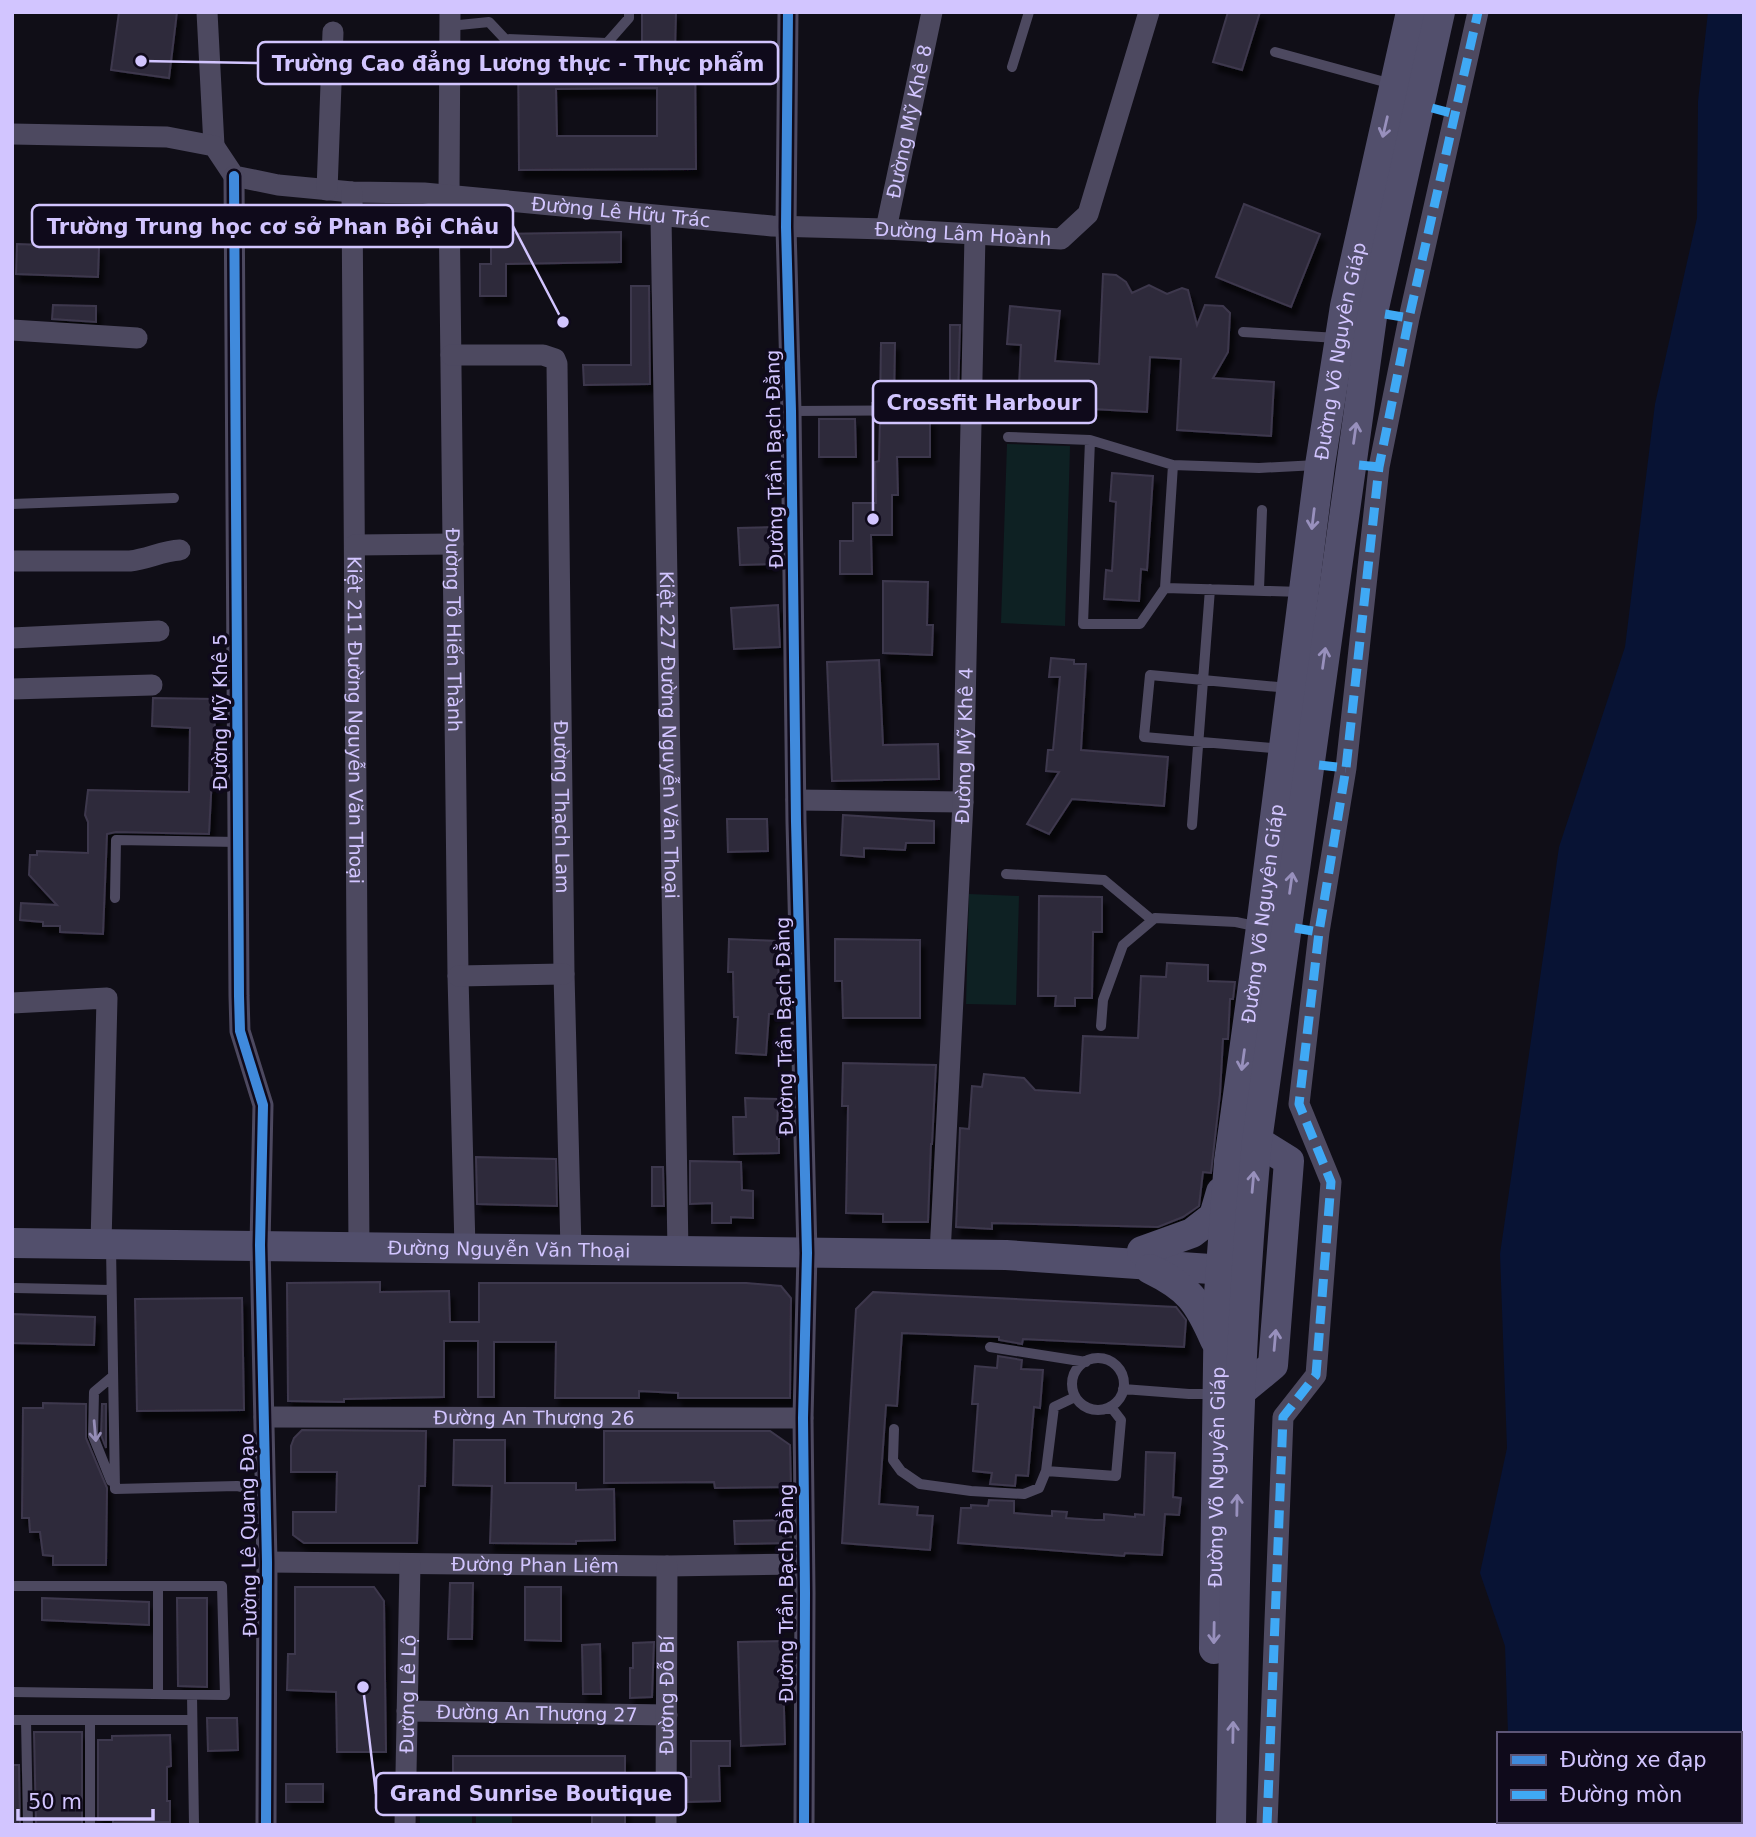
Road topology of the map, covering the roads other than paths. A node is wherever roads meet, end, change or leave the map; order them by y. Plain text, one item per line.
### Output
1 (207, 12) edge
2 (629, 12) edge
3 (788, 12) edge
4 (932, 12) edge
5 (1029, 12) edge
6 (1149, 12) edge
7 (1411, 12) edge
8 (1440, 12) edge
9 (1478, 12) edge
10 (449, 19) edge
11 (333, 32) dead end
12 (1275, 52) dead end
13 (1012, 67) dead end
14 (1395, 85) junction
15 (1432, 108) dead end
16 (1455, 114) junction
17 (12, 134) edge
18 (214, 146) junction
19 (234, 176) junction
20 (327, 190) junction
21 (352, 192) junction
22 (449, 196) junction
23 (661, 217) junction
24 (786, 226) junction
25 (886, 229) junction
26 (975, 235) junction
27 (1385, 314) dead end
28 (1409, 318) junction
29 (12, 330) edge
30 (1243, 332) dead end
31 (137, 338) dead end
32 (1340, 338) junction
33 (451, 355) junction
34 (973, 410) junction
35 (791, 411) junction
36 (1008, 437) dead end
37 (1090, 440) junction
38 (1173, 465) junction
39 (1320, 465) junction
40 (174, 498) dead end
41 (12, 504) edge
42 (1262, 510) dead end
43 (453, 544) junction
44 (355, 545) junction
45 (180, 550) dead end
46 (12, 561) edge
47 (1165, 588) junction
48 (1210, 589) junction
49 (1259, 589) junction
50 (1304, 592) junction
51 (159, 631) dead end
52 (12, 638) edge
53 (1203, 679) junction
54 (152, 685) dead end
55 (1292, 688) junction
56 (12, 689) edge
57 (1198, 740) junction
58 (1284, 749) junction
59 (1319, 765) dead end
60 (1346, 768) junction
61 (796, 800) junction
62 (963, 802) junction
63 (1192, 825) dead end
64 (238, 842) junction
65 (1006, 874) dead end
66 (115, 898) dead end
67 (1152, 920) junction
68 (1261, 927) junction
69 (1295, 928) dead end
70 (1320, 932) junction
71 (564, 974) junction
72 (458, 976) junction
73 (12, 1003) edge
74 (1101, 1026) dead end
75 (1257, 1141) junction
76 (1229, 1161) junction
77 (12, 1243) edge
78 (106, 1244) junction
79 (260, 1245) junction
80 (465, 1248) junction
81 (359, 1249) junction
82 (572, 1249) junction
83 (678, 1252) junction
84 (807, 1253) junction
85 (940, 1254) junction
86 (1141, 1257) junction
87 (1233, 1260) junction
88 (15, 1288) dead end
89 (111, 1290) junction
90 (1218, 1345) junction
91 (990, 1348) dead end
92 (1086, 1362) junction
93 (113, 1376) junction
94 (1124, 1389) junction
95 (1228, 1393) junction
96 (1075, 1397) junction
97 (1111, 1407) junction
98 (264, 1417) junction
99 (803, 1418) junction
100 (894, 1429) dead end
101 (1046, 1471) junction
102 (115, 1489) junction
103 (266, 1492) junction
104 (267, 1562) junction
105 (410, 1564) junction
106 (804, 1564) junction
107 (667, 1566) junction
108 (12, 1586) edge
109 (158, 1586) junction
110 (12, 1692) edge
111 (158, 1694) junction
112 (192, 1695) junction
113 (407, 1711) junction
114 (667, 1715) junction
115 (12, 1720) edge
116 (26, 1720) junction
117 (90, 1720) junction
118 (192, 1720) junction
119 (28, 1825) edge
120 (90, 1825) edge
121 (194, 1825) edge
122 (266, 1825) edge
123 (405, 1825) edge
124 (666, 1825) edge
125 (804, 1825) edge
126 (1211, 1825) edge
127 (1231, 1825) edge
128 (1267, 1825) edge

1 - 18 street
2 - 10 lane
3 - 24 street, Đường Trần Bạch Đằng
4 - 25 street, Đường Mỹ Khê 8
5 - 13 lane
6 - 26 street, Đường Lâm Hoành
7 - 14 main road, Đường Võ Nguyên Giáp
75 -> 8 main road, Đường Võ Nguyên Giáp
9 - 16 street
10 - 22 street, Đường Tô Hiến Thành
11 - 20 street
12 - 14 lane
14 -> 32 main road, Đường Võ Nguyên Giáp
15 - 16 street
16 - 28 street
17 - 18 street
18 - 19 street
19 - 20 street, Đường Lê Hữu Trác
19 - 64 street, Đường Mỹ Khê 5
20 - 21 street, Đường Lê Hữu Trác
21 - 22 street, Đường Lê Hữu Trác
21 - 44 street, Kiệt 211 Đường Nguyễn Văn Thoại
22 - 23 street, Đường Lê Hữu Trác
22 - 33 street, Đường Tô Hiến Thành
23 - 24 street, Đường Lê Hữu Trác
23 - 83 street, Kiệt 227 Đường Nguyễn Văn Thoại
24 - 25 street, Đường Lâm Hoành
24 - 35 street, Đường Trần Bạch Đằng
25 - 26 street, Đường Lâm Hoành
26 - 34 street, Đường Mỹ Khê 4
27 - 28 street
28 - 60 street
29 - 31 street
30 - 32 lane
32 - 39 main road, Đường Võ Nguyên Giáp
33 - 43 street, Đường Tô Hiến Thành
33 - 71 street, Đường Thạch Lam
34 - 35 lane
34 - 62 street, Đường Mỹ Khê 4
35 - 61 street, Đường Trần Bạch Đằng
36 - 37 lane
37 - 38 lane
37 - 47 lane
38 - 39 lane
38 - 47 lane
39 -> 50 main road, Đường Võ Nguyên Giáp
40 - 41 lane
42 - 49 lane
43 - 44 street
43 - 72 street, Đường Tô Hiến Thành
44 - 81 street, Kiệt 211 Đường Nguyễn Văn Thoại
45 - 46 street
47 - 48 lane
48 - 49 lane
48 - 53 lane
49 - 50 lane
50 - 55 main road, Đường Võ Nguyên Giáp
51 - 52 street
53 - 55 lane
53 - 57 lane
53 - 57 lane
54 - 56 street
55 - 58 main road, Đường Võ Nguyên Giáp
57 - 58 lane
57 - 63 lane
58 - 68 main road, Đường Võ Nguyên Giáp
59 - 60 street
60 - 70 street
61 - 62 street
61 - 84 street, Đường Trần Bạch Đằng
62 - 85 street, Đường Mỹ Khê 4
64 - 66 lane
64 - 79 street, Đường Mỹ Khê 5
65 - 67 lane
67 - 68 lane
67 - 74 lane
68 -> 76 main road, Đường Võ Nguyên Giáp
69 - 70 street
70 - 128 street
71 - 72 street
71 - 82 street, Đường Thạch Lam
72 - 80 street, Đường Tô Hiến Thành
73 - 78 street
87 -> 75 main road, Đường Võ Nguyên Giáp
95 -> 75 main road, Đường Võ Nguyên Giáp
76 - 86 main road
76 - 87 main road, Đường Võ Nguyên Giáp
77 - 78 main road, Đường Nguyễn Văn Thoại
78 - 79 main road, Đường Nguyễn Văn Thoại
78 - 89 lane
79 - 81 main road, Đường Nguyễn Văn Thoại
79 - 98 street, Đường Lê Quang Đạo
80 - 81 main road, Đường Nguyễn Văn Thoại
80 - 82 main road, Đường Nguyễn Văn Thoại
82 - 83 main road, Đường Nguyễn Văn Thoại
83 - 84 main road, Đường Nguyễn Văn Thoại
84 - 85 main road, Đường Nguyễn Văn Thoại
84 - 99 street, Đường Trần Bạch Đằng
85 - 86 main road, Đường Nguyễn Văn Thoại
86 - 87 main road, Đường Nguyễn Văn Thoại
86 - 90 main road
87 - 90 main road, Đường Võ Nguyên Giáp
87 - 95 main road, Đường Võ Nguyên Giáp
88 - 89 lane
89 - 93 lane
90 - 95 main road, Đường Võ Nguyên Giáp
91 - 92 lane
92 - 94 lane
92 - 96 lane
93 - 102 lane
93 -> 102 lane
94 - 95 lane
94 - 97 lane
95 -> 126 main road, Đường Võ Nguyên Giáp
127 -> 95 main road, Đường Võ Nguyên Giáp
96 - 97 lane
96 - 101 lane
97 - 101 lane
98 - 99 street, Đường An Thượng 26
98 - 103 street, Đường Lê Quang Đạo
99 - 106 street, Đường Trần Bạch Đằng
100 - 101 lane
102 - 103 lane
103 - 104 street, Đường Lê Quang Đạo
104 - 105 street, Đường Phan Liêm
104 - 122 street, Đường Lê Quang Đạo
105 - 107 street, Đường Phan Liêm
105 - 113 street, Đường Lê Lộ
106 - 107 street, Đường Phan Liêm
106 - 125 street, Đường Trần Bạch Đằng
107 - 114 street, Đường Đỗ Bí
108 - 109 lane
109 - 111 lane
109 - 112 lane
110 - 111 lane
111 - 112 lane
112 - 118 lane
113 - 114 street, Đường An Thượng 27
113 - 123 street, Đường Lê Lộ
114 - 124 street, Đường Đỗ Bí
115 - 116 lane
116 - 117 lane
116 - 119 lane
117 - 118 lane
117 - 120 lane
118 - 121 lane

